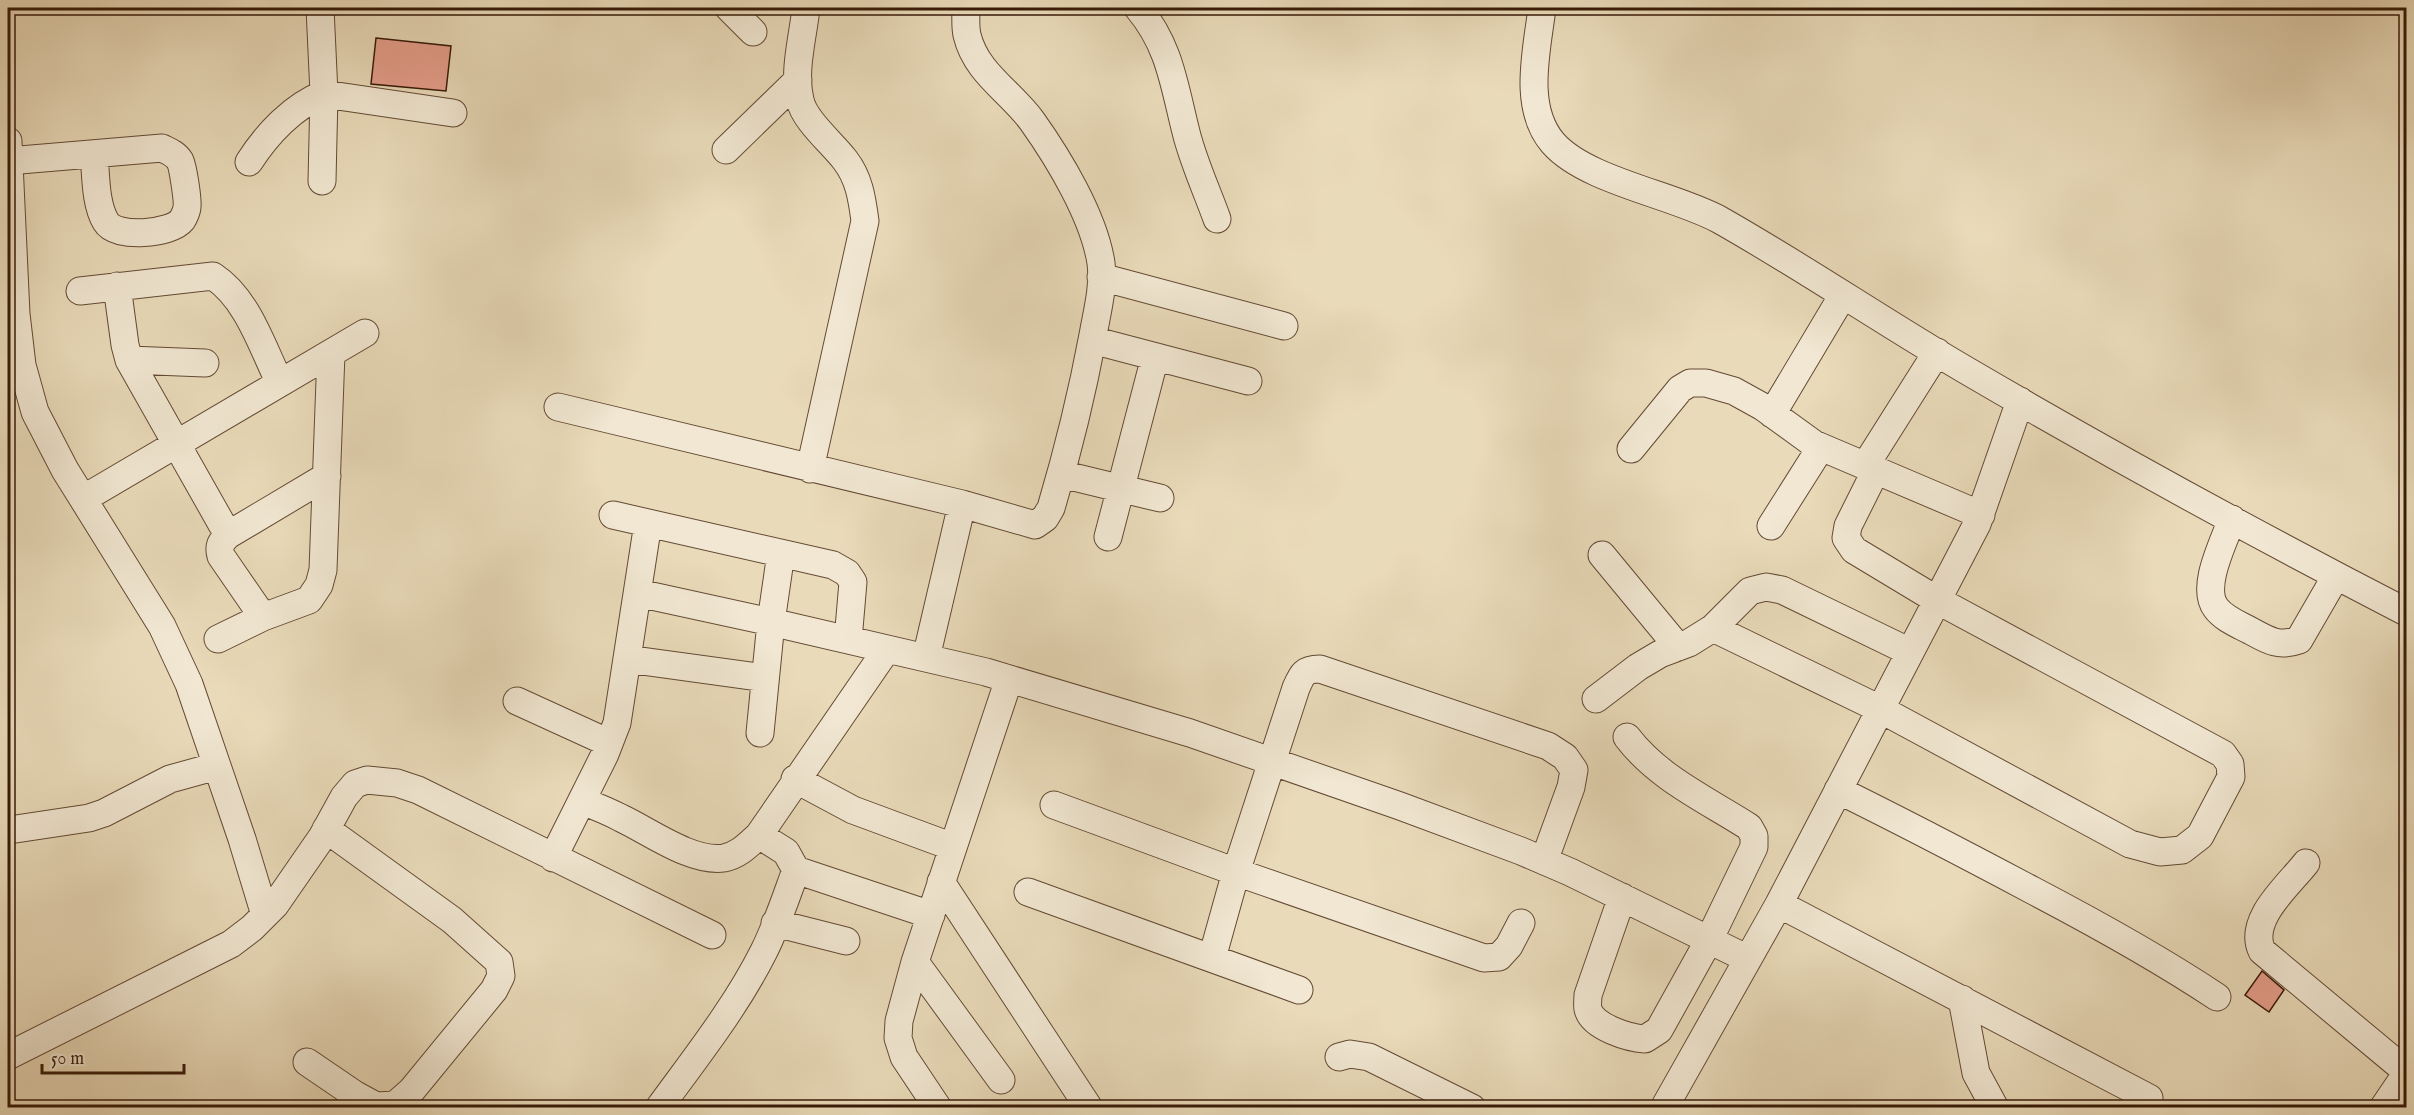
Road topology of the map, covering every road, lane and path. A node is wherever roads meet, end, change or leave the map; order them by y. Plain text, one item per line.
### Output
1 (320, 8) edge
2 (729, 8) edge
3 (806, 8) edge
4 (966, 8) edge
5 (1138, 8) edge
6 (1542, 8) edge
7 (753, 32) dead end
8 (798, 80) junction
9 (324, 94) junction
10 (453, 113) dead end
11 (726, 150) dead end
12 (8, 151) edge
13 (94, 154) dead end
14 (249, 162) dead end
15 (322, 181) dead end
16 (1217, 219) dead end
17 (1101, 277) junction
18 (117, 286) junction
19 (80, 291) dead end
20 (1843, 295) junction
21 (1284, 326) dead end
22 (365, 333) dead end
23 (1092, 340) junction
24 (1937, 352) junction
25 (331, 353) junction
26 (1155, 357) junction
27 (129, 360) junction
28 (205, 363) dead end
29 (1248, 381) dead end
30 (280, 383) junction
31 (2020, 400) junction
32 (558, 407) dead end
33 (1772, 414) junction
34 (175, 445) junction
35 (1821, 447) junction
36 (1631, 449) dead end
37 (1871, 468) junction
38 (810, 469) junction
39 (1061, 474) junction
40 (327, 476) junction
41 (1122, 489) junction
42 (1160, 498) dead end
43 (83, 499) junction
44 (962, 504) junction
45 (613, 514) dead end
46 (1981, 515) junction
47 (2232, 519) junction
48 (648, 523) junction
49 (1771, 525) dead end
50 (228, 535) junction
51 (1108, 537) dead end
52 (781, 553) junction
53 (1602, 555) dead end
54 (2336, 576) junction
55 (638, 593) junction
56 (1937, 600) junction
57 (2406, 612) edge
58 (263, 617) junction
59 (771, 622) junction
60 (1713, 628) junction
61 (218, 639) dead end
62 (848, 640) junction
63 (1678, 647) junction
64 (887, 649) junction
65 (1910, 652) junction
66 (926, 658) junction
67 (627, 659) junction
68 (765, 678) junction
69 (1009, 679) junction
70 (1596, 699) dead end
71 (517, 700) dead end
72 (1880, 709) junction
73 (760, 734) dead end
74 (1627, 737) dead end
75 (609, 743) junction
76 (1272, 762) junction
77 (217, 766) junction
78 (795, 779) junction
79 (1838, 790) junction
80 (582, 801) junction
81 (1054, 805) dead end
82 (326, 829) junction
83 (9, 830) edge
84 (759, 835) junction
85 (952, 847) junction
86 (554, 858) junction
87 (1544, 861) junction
88 (2306, 863) dead end
89 (796, 870) junction
90 (1236, 873) junction
91 (941, 882) junction
92 (1028, 892) dead end
93 (1622, 897) junction
94 (1779, 904) junction
95 (265, 915) junction
96 (931, 915) junction
97 (775, 923) junction
98 (1521, 923) dead end
99 (712, 935) dead end
100 (1709, 940) junction
101 (846, 941) dead end
102 (1212, 958) junction
103 (1748, 959) junction
104 (915, 962) junction
105 (1299, 990) dead end
106 (2217, 997) dead end
107 (1962, 999) junction
108 (8, 1056) edge
109 (1339, 1057) dead end
110 (307, 1062) dead end
111 (2406, 1073) edge
112 (1001, 1080) dead end
113 (2149, 1098) dead end
114 (659, 1107) edge
115 (938, 1107) edge
116 (1089, 1107) edge
117 (1470, 1107) edge
118 (1664, 1107) edge
119 (1995, 1107) edge
120 (2383, 1107) edge

1 - 9 street
2 - 7 street
3 - 8 street
4 - 17 street
5 - 16 street
6 - 20 street
8 - 11 street
8 - 38 street
9 - 10 street
9 - 14 street
9 - 15 street
12 - 13 street
12 - 43 street
17 - 21 street
17 - 23 street
18 - 19 street
18 - 27 street
18 - 30 street
20 - 24 street
20 - 33 street
22 - 25 street
23 - 26 street
23 - 39 street
24 - 31 street
24 - 37 street
25 - 30 street
25 - 40 street
26 - 29 street
26 - 41 street
27 - 28 street
27 - 34 street
30 - 34 street
31 - 46 street
31 - 47 street
32 - 38 street
33 - 35 street
33 - 36 street
34 - 43 street
34 - 50 street
35 - 37 street
35 - 49 street
37 - 46 street
37 - 56 street
38 - 44 street
39 - 41 street
39 - 44 street
40 - 50 street
40 - 58 street
41 - 42 street
41 - 51 street
43 - 77 street
44 - 66 street
45 - 48 street
46 - 56 street
47 - 54 street
47 - 54 street
48 - 52 street
48 - 55 street
50 - 58 street
52 - 59 street
52 - 62 street
53 - 63 street
54 - 57 street
55 - 59 street
55 - 67 street
56 - 65 street
56 - 72 street
58 - 61 street
59 - 62 street
59 - 68 street
60 - 63 street
60 - 65 street
60 - 72 street
62 - 64 street
63 - 70 street
64 - 66 street
64 - 78 street
65 - 72 street
66 - 69 street
67 - 68 street
67 - 75 street
68 - 73 street
69 - 76 street
69 - 85 street
71 - 75 street
72 - 79 street
74 - 100 street
75 - 80 street
76 - 87 street
76 - 87 street
76 - 90 street
77 - 83 street
77 - 95 street
78 - 84 street
78 - 85 street
79 - 94 street
79 - 106 street
80 - 84 street
80 - 86 street
81 - 90 street
82 - 86 street
82 - 95 street
82 - 110 street
84 - 89 street
85 - 91 street
86 - 99 street
87 - 93 street
88 - 111 street
89 - 96 street
89 - 97 street
90 - 98 street
90 - 102 street
91 - 96 street
91 - 116 street
92 - 102 street
93 - 100 street
93 - 100 street
94 - 103 street
94 - 107 street
95 - 108 street
96 - 104 street
97 - 101 street
97 - 114 street
100 - 103 street
102 - 105 street
103 - 118 street
104 - 112 street
104 - 115 street
107 - 113 street
107 - 119 street
109 - 117 street
111 - 120 street

